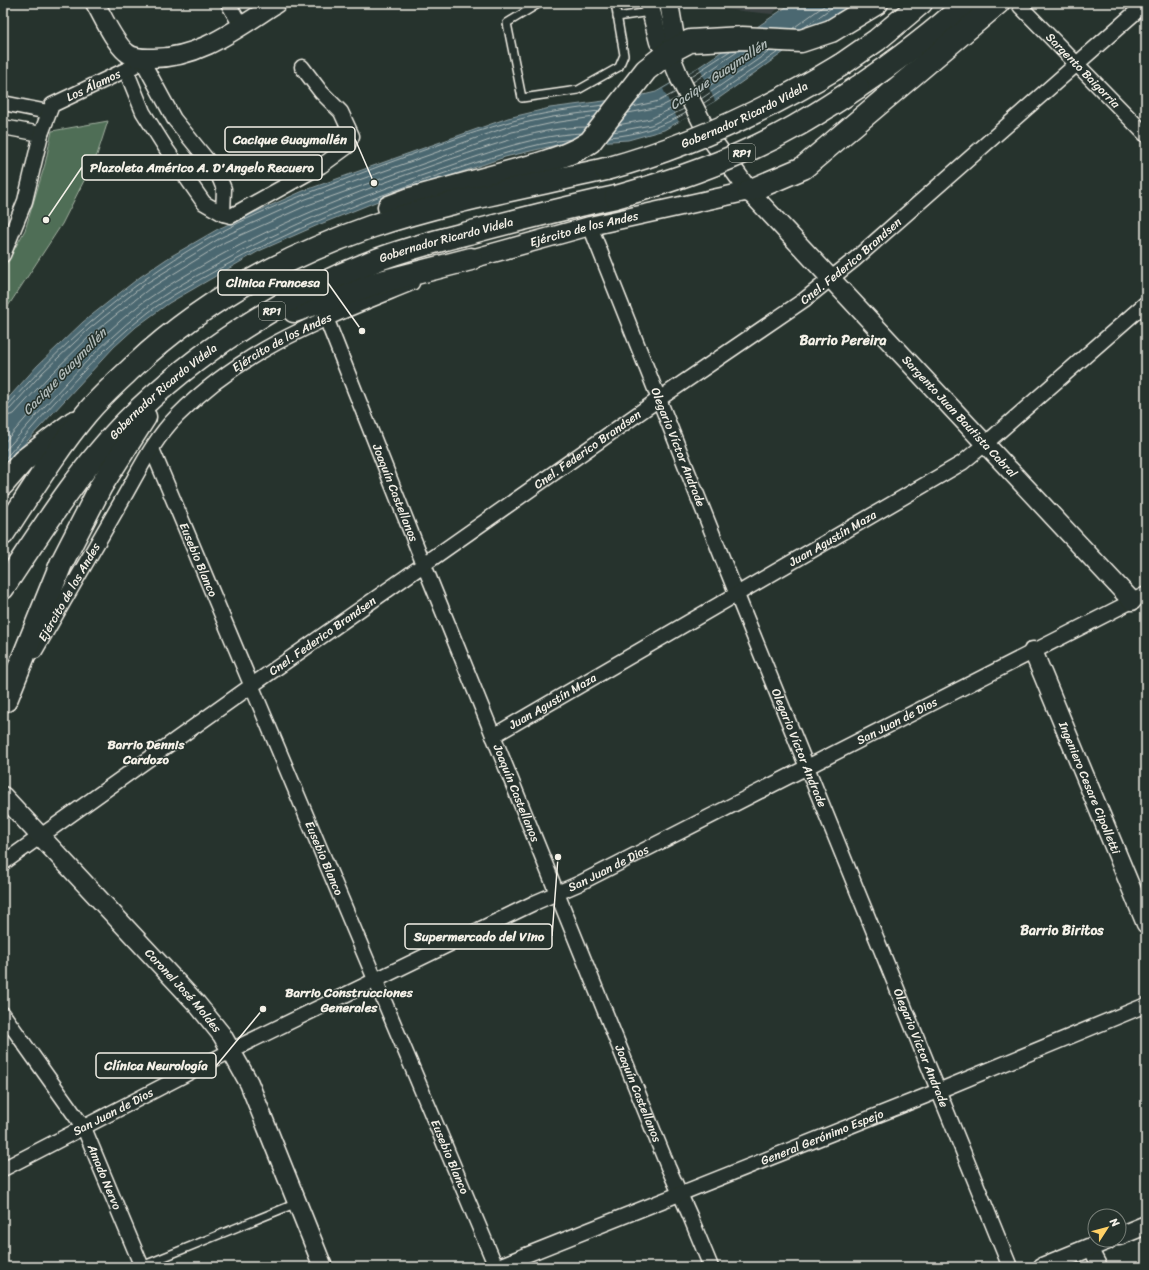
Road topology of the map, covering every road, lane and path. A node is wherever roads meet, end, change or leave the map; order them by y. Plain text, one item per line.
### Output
1 (95, 3) edge
2 (228, 3) edge
3 (277, 3) edge
4 (540, 3) edge
5 (615, 3) edge
6 (670, 3) edge
7 (877, 3) edge
8 (921, 3) edge
9 (966, 3) edge
10 (998, 3) edge
11 (1146, 3) edge
12 (1020, 6) dead end
13 (650, 7) edge
14 (617, 17) junction
15 (241, 26) junction
16 (669, 52) junction
17 (148, 60) junction
18 (1076, 64) junction
19 (302, 66) dead end
20 (126, 70) junction
21 (3, 103) edge
22 (48, 112) junction
23 (3, 127) edge
24 (40, 134) junction
25 (1146, 135) edge
26 (748, 191) junction
27 (223, 214) junction
28 (590, 226) junction
29 (3, 254) edge
30 (299, 256) junction
31 (471, 259) junction
32 (831, 279) junction
33 (1146, 303) edge
34 (326, 318) junction
35 (227, 339) junction
36 (162, 389) junction
37 (659, 399) junction
38 (88, 412) junction
39 (985, 444) junction
40 (152, 449) junction
41 (3, 484) edge
42 (3, 534) edge
43 (424, 565) junction
44 (3, 588) edge
45 (737, 594) junction
46 (1139, 597) edge
47 (1033, 651) junction
48 (251, 686) junction
49 (5, 703) edge
50 (493, 736) junction
51 (807, 767) junction
52 (3, 796) edge
53 (40, 836) junction
54 (3, 863) edge
55 (557, 893) junction
56 (1146, 924) edge
57 (377, 980) junction
58 (1146, 1005) edge
59 (3, 1014) edge
60 (232, 1051) junction
61 (938, 1091) junction
62 (84, 1128) junction
63 (3, 1169) edge
64 (680, 1193) junction
65 (297, 1203) junction
66 (1146, 1225) edge
67 (1127, 1233) edge
68 (1090, 1248) joint
69 (142, 1267) edge
70 (323, 1267) edge
71 (496, 1267) edge
72 (711, 1267) edge
73 (1010, 1267) edge
74 (1042, 1267) edge
75 (1100, 1267) edge

1 - 17 street
2 - 15 street
3 - 15 street, Los Álamos
4 - 14 lane
5 - 14 lane
6 - 16 street
7 - 16 highway
8 - 30 highway, Gobernador Ricardo Videla / RP1, bridge
9 - 35 highway, Gobernador Ricardo Videla / RP1, bridge
10 - 26 highway
11 - 18 street, Cnel. Federico Brandsen
12 - 18 street, Sargento Baigorria
13 - 14 lane
13 - 16 street, Sargento Juan Bautista Cabral
15 - 17 street, Los Álamos
16 - 26 street, Sargento Juan Bautista Cabral
16 - 30 highway
17 - 20 street, Los Álamos
17 - 27 street
18 - 25 street, Sargento Baigorria
18 - 32 street, Cnel. Federico Brandsen
19 - 27 street
20 - 22 street, Los Álamos
20 - 27 street
21 - 22 street
22 - 24 street
23 - 24 street
24 - 29 street
26 - 28 street, Ejército de los Andes
26 - 32 street, Sargento Juan Bautista Cabral
28 - 31 street, Ejército de los Andes
28 - 37 street, Olegario Víctor Andrade
30 - 38 highway, Gobernador Ricardo Videla / RP1
31 - 34 street, Ejército de los Andes
31 - 35 highway
32 - 37 street, Cnel. Federico Brandsen
32 - 39 street, Sargento Juan Bautista Cabral
33 - 39 street, Juan Agustín Maza
34 - 40 street, Ejército de los Andes
34 - 43 street, Joaquín Castellanos
35 - 36 highway, Gobernador Ricardo Videla / RP1
36 - 44 highway, Gobernador Ricardo Videla / RP1
36 - 49 highway
37 - 43 street, Cnel. Federico Brandsen
37 - 45 street, Olegario Víctor Andrade
38 - 41 highway
38 - 42 highway, Gobernador Ricardo Videla / RP1
39 - 45 street, Juan Agustín Maza
39 - 46 street, Sargento Juan Bautista Cabral
40 - 48 street, Eusebio Blanco
40 - 49 street, Ejército de los Andes
43 - 48 street, Cnel. Federico Brandsen
43 - 50 street, Joaquín Castellanos
45 - 50 street, Juan Agustín Maza
45 - 51 street, Olegario Víctor Andrade
46 - 47 street, San Juan de Dios
47 - 51 street, San Juan de Dios
47 - 56 street, Ingeniero Cesare Cipolletti
48 - 53 street, Cnel. Federico Brandsen
48 - 57 street, Eusebio Blanco
50 - 55 street, Joaquín Castellanos
51 - 55 street, San Juan de Dios
51 - 61 street, Olegario Víctor Andrade
52 - 53 street, Coronel José Moldes
53 - 54 street, Cnel. Federico Brandsen
53 - 60 street, Coronel José Moldes
55 - 57 street, San Juan de Dios
55 - 64 street, Joaquín Castellanos
57 - 60 street, San Juan de Dios
57 - 71 street, Eusebio Blanco
58 - 61 street, General Gerónimo Espejo
59 - 62 street, Amado Nervo
60 - 62 street, San Juan de Dios
60 - 65 street, Coronel José Moldes
61 - 64 street, General Gerónimo Espejo
61 - 73 street, Olegario Víctor Andrade
62 - 63 street, San Juan de Dios
62 - 69 street, Amado Nervo
64 - 71 street, General Gerónimo Espejo
64 - 72 street, Joaquín Castellanos
65 - 69 lane
65 - 70 street, Coronel José Moldes
66 - 67 street
68 - 74 street
68 - 75 street

